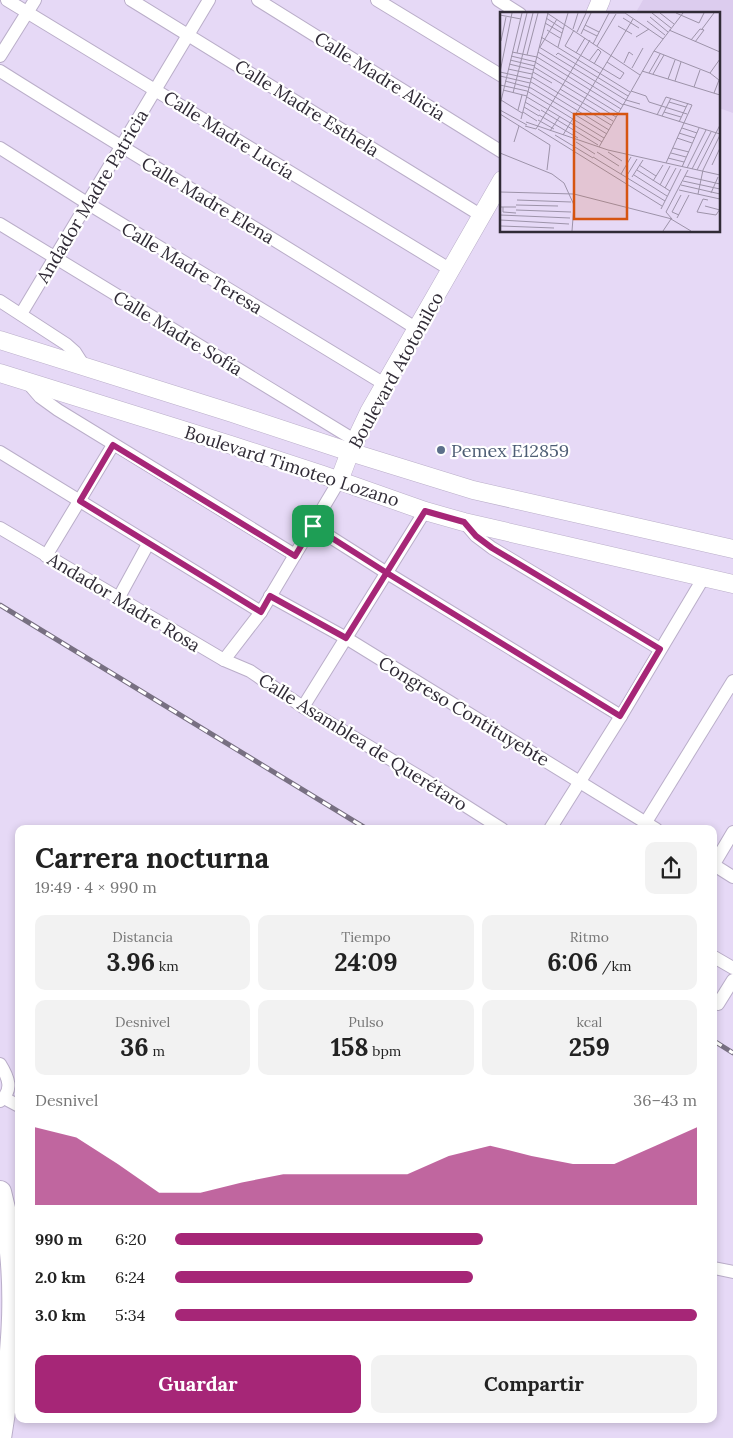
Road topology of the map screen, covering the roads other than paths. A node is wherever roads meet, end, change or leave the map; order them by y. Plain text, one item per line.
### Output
1 (6, 0) edge
2 (35, 0) edge
3 (131, 0) edge
4 (209, 0) edge
5 (258, 0) edge
6 (377, 0) edge
7 (498, 0) edge
8 (601, 0) edge
9 (517, 12) edge
10 (596, 12) edge
11 (27, 13) junction
12 (189, 35) junction
13 (0, 56) edge
14 (0, 71) edge
15 (500, 75) edge
16 (156, 90) junction
17 (0, 148) edge
18 (121, 148) junction
19 (500, 151) edge
20 (500, 184) edge
21 (87, 203) junction
22 (482, 216) junction
23 (0, 224) edge
24 (54, 258) junction
25 (451, 270) junction
26 (0, 301) edge
27 (21, 314) junction
28 (417, 328) junction
29 (0, 340) edge
30 (84, 366) junction
31 (0, 373) edge
32 (25, 380) junction
33 (386, 385) junction
34 (113, 445) junction
35 (353, 447) junction
36 (0, 452) edge
37 (339, 481) junction
38 (80, 501) junction
39 (425, 511) junction
40 (464, 522) junction
41 (313, 526) junction
42 (0, 528) edge
43 (148, 544) junction
44 (733, 549) edge
45 (46, 556) junction
46 (295, 556) junction
47 (387, 573) junction
48 (704, 577) junction
49 (733, 584) edge
50 (270, 596) junction
51 (118, 599) junction
52 (261, 612) junction
53 (346, 638) junction
54 (660, 649) junction
55 (224, 660) junction
56 (250, 671) joint
57 (733, 681) edge
58 (303, 707) junction
59 (620, 716) junction
60 (580, 781) junction
61 (496, 825) edge
62 (552, 825) edge
63 (649, 825) edge
64 (652, 825) edge
65 (733, 832) edge
66 (717, 860) edge
67 (717, 867) edge
68 (733, 877) edge
69 (717, 958) edge
70 (733, 968) edge
71 (733, 980) edge
72 (718, 1004) dead end
73 (0, 1064) edge
74 (2, 1100) edge
75 (15, 1105) edge
76 (0, 1192) edge
77 (717, 1269) edge
78 (733, 1272) edge
79 (0, 1438) edge

1 - 11 street, Calle Madre Lucía
2 - 11 street
3 - 12 street, Calle Madre Esthela
4 - 12 street, Andador Madre Patricia
5 - 19 street, Calle Madre Alicia
6 - 15 street
7 - 9 street
8 - 10 main road
11 - 13 street
11 - 16 street, Calle Madre Lucía
12 - 16 street, Andador Madre Patricia
12 - 22 street, Calle Madre Esthela
14 - 18 street, Calle Madre Elena
16 - 18 street, Andador Madre Patricia
16 - 25 street, Calle Madre Lucía
17 - 21 street, Calle Madre Teresa
18 - 21 street, Andador Madre Patricia
18 - 28 street, Calle Madre Elena
20 - 22 main road, Boulevard Atotonilco
21 - 24 street, Andador Madre Patricia
21 - 33 street, Calle Madre Teresa
22 - 25 main road, Boulevard Atotonilco
23 - 24 street, Calle Madre Sofía
24 - 27 street, Andador Madre Patricia
24 - 35 street, Calle Madre Sofía
25 - 28 main road, Boulevard Atotonilco
26 - 27 street
27 - 30 street
28 - 33 main road, Boulevard Atotonilco
29 - 30 main road, Boulevard Timoteo Lozano
30 - 35 main road, Boulevard Timoteo Lozano
31 - 32 main road, Boulevard Timoteo Lozano
32 - 34 street
32 - 37 main road, Boulevard Timoteo Lozano
33 - 35 main road, Boulevard Atotonilco
34 - 38 street
34 - 46 street
35 - 37 main road, Boulevard Atotonilco
35 - 44 main road, Boulevard Timoteo Lozano
36 - 38 street
37 - 39 main road, Boulevard Timoteo Lozano
37 - 41 street, Boulevard Atotonilco
38 - 43 street
38 - 45 street
39 - 40 main road, Boulevard Timoteo Lozano
39 - 47 street
40 - 48 main road, Boulevard Timoteo Lozano
40 - 54 street
41 - 46 street, Boulevard Atotonilco
41 - 47 street
42 - 45 street, Andador Madre Rosa
43 - 51 street
43 - 52 street
45 - 51 street, Andador Madre Rosa
46 - 50 street, Boulevard Atotonilco
47 - 53 street
47 - 59 street
48 - 49 main road, Boulevard Timoteo Lozano
48 - 54 street
50 - 52 street, Boulevard Atotonilco
50 - 53 street, Congreso Contituyebte
51 - 55 street, Andador Madre Rosa
52 - 55 street, Boulevard Atotonilco
53 - 58 street
53 - 60 street, Congreso Contituyebte
54 - 59 street
55 - 56 street, Andador Madre Rosa
56 - 58 street, Calle Asamblea de Querétaro
57 - 64 street
58 - 61 street, Calle Asamblea de Querétaro
59 - 60 street
60 - 62 street
60 - 63 street, Congreso Contituyebte
65 - 66 street
67 - 68 street
69 - 70 street
71 - 72 street
73 - 74 street
74 - 75 street
76 - 79 highway
77 - 78 street

